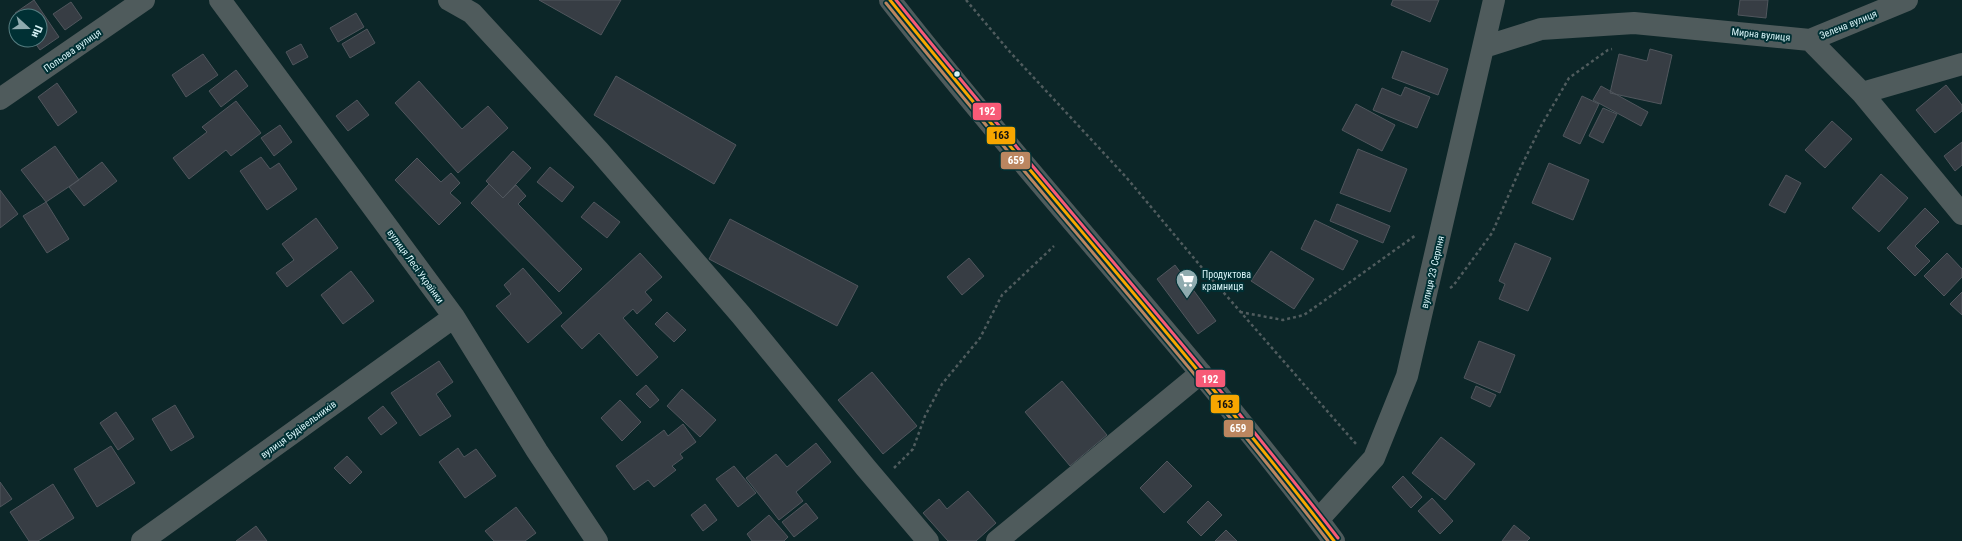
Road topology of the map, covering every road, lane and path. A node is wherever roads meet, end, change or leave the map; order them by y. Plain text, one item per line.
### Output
1 (144, 0) edge
2 (220, 0) edge
3 (449, 0) edge
4 (890, 0) edge
5 (966, 0) edge
6 (1494, 0) edge
7 (1907, 0) edge
8 (1810, 40) junction
9 (1484, 47) junction
10 (1616, 48) dead end
11 (1962, 64) edge
12 (1862, 93) junction
13 (0, 99) edge
14 (1446, 211) junction
15 (1962, 214) edge
16 (1054, 246) dead end
17 (1425, 300) junction
18 (1240, 312) junction
19 (454, 317) junction
20 (1201, 373) junction
21 (1359, 475) junction
22 (880, 483) junction
23 (1318, 520) junction
24 (142, 541) edge
25 (597, 541) edge
26 (928, 541) edge
27 (997, 541) edge
28 (1334, 541) edge

1 - 13 street, Польова вулиця
2 - 19 street, вулиця Лесі Українки
3 - 22 street
4 - 20 street
5 - 18 path
6 - 9 street, вулиця 23 Серпня
7 - 8 street, Зелена вулиця
8 - 9 street, Мирна вулиця
8 - 12 street
9 - 14 street, вулиця 23 Серпня
10 - 17 path
11 - 12 street
12 - 15 street
14 - 17 street, вулиця 23 Серпня
14 - 18 path
16 - 22 path
17 - 21 street, вулиця 23 Серпня
18 - 21 path
19 - 24 street, вулиця Будівельників
19 - 25 street, вулиця Лесі Українки
20 - 23 street
20 - 27 street
21 - 23 street, вулиця 23 Серпня
22 - 26 street
23 - 28 street

